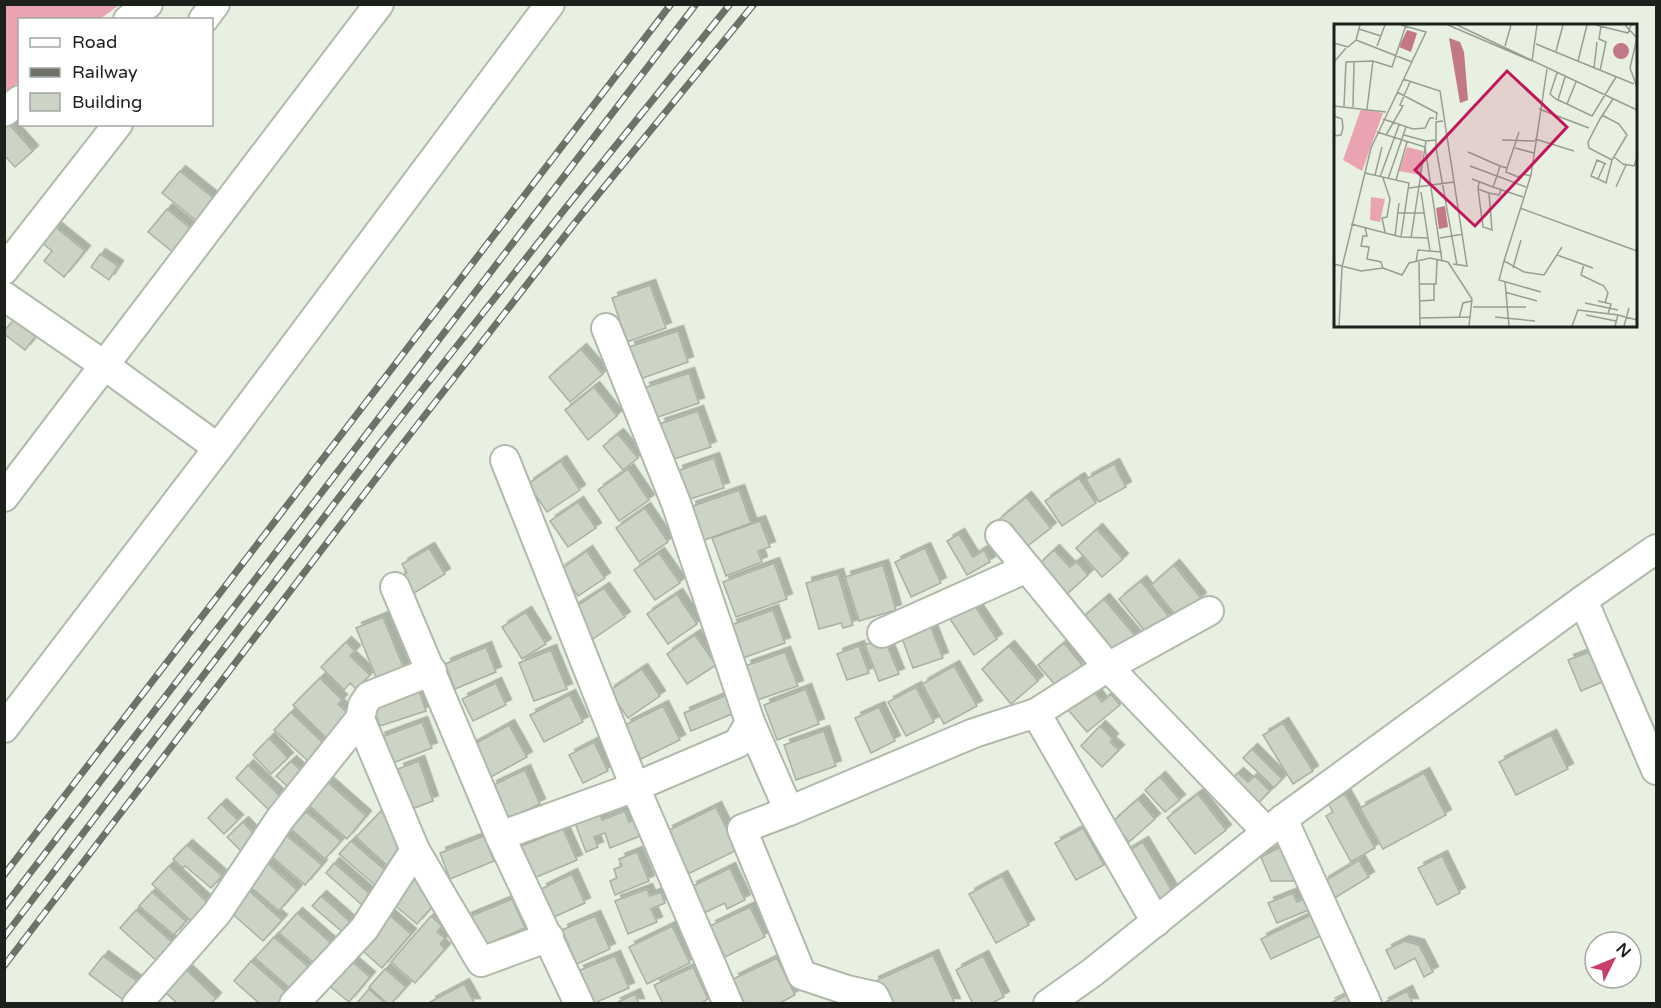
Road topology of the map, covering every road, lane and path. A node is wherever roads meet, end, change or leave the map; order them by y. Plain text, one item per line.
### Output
1 (148, 4) edge
2 (215, 4) edge
3 (379, 4) edge
4 (550, 4) edge
5 (130, 18) edge
6 (204, 18) edge
7 (18, 102) edge
8 (4, 112) edge
9 (116, 126) edge
10 (4, 270) edge
11 (4, 296) edge
12 (606, 328) dead end
13 (104, 365) junction
14 (218, 448) junction
15 (505, 460) dead end
16 (4, 497) edge
17 (1000, 535) dead end
18 (1656, 549) edge
19 (1027, 568) junction
20 (395, 587) dead end
21 (1583, 600) junction
22 (1209, 611) dead end
23 (882, 633) dead end
24 (1108, 667) junction
25 (432, 671) junction
26 (1036, 713) junction
27 (360, 719) junction
28 (750, 722) junction
29 (4, 728) edge
30 (1656, 770) edge
31 (635, 787) junction
32 (789, 811) junction
33 (1275, 826) junction
34 (500, 836) junction
35 (415, 850) junction
36 (1156, 922) junction
37 (549, 937) junction
38 (137, 1004) edge
39 (294, 1004) edge
40 (579, 1004) edge
41 (728, 1004) edge
42 (878, 1004) edge
43 (1048, 1004) edge
44 (1367, 1004) edge

1 - 5 street
2 - 6 street
3 - 13 street
4 - 14 street
7 - 8 street
9 - 10 street
11 - 13 street
12 - 28 street
13 - 14 street
13 - 16 street
14 - 29 street
15 - 31 street
17 - 19 street
18 - 21 street
19 - 23 street
19 - 24 street
20 - 25 street
21 - 30 street
21 - 33 street
22 - 24 street
24 - 26 street
24 - 33 street
25 - 27 street
25 - 34 street
26 - 32 street
26 - 36 street
27 - 35 street
27 - 38 street
28 - 31 street
28 - 32 street
31 - 34 street
31 - 41 street
32 - 42 street
33 - 36 street
33 - 44 street
34 - 37 street
35 - 37 street
35 - 39 street
36 - 43 street
37 - 40 street

